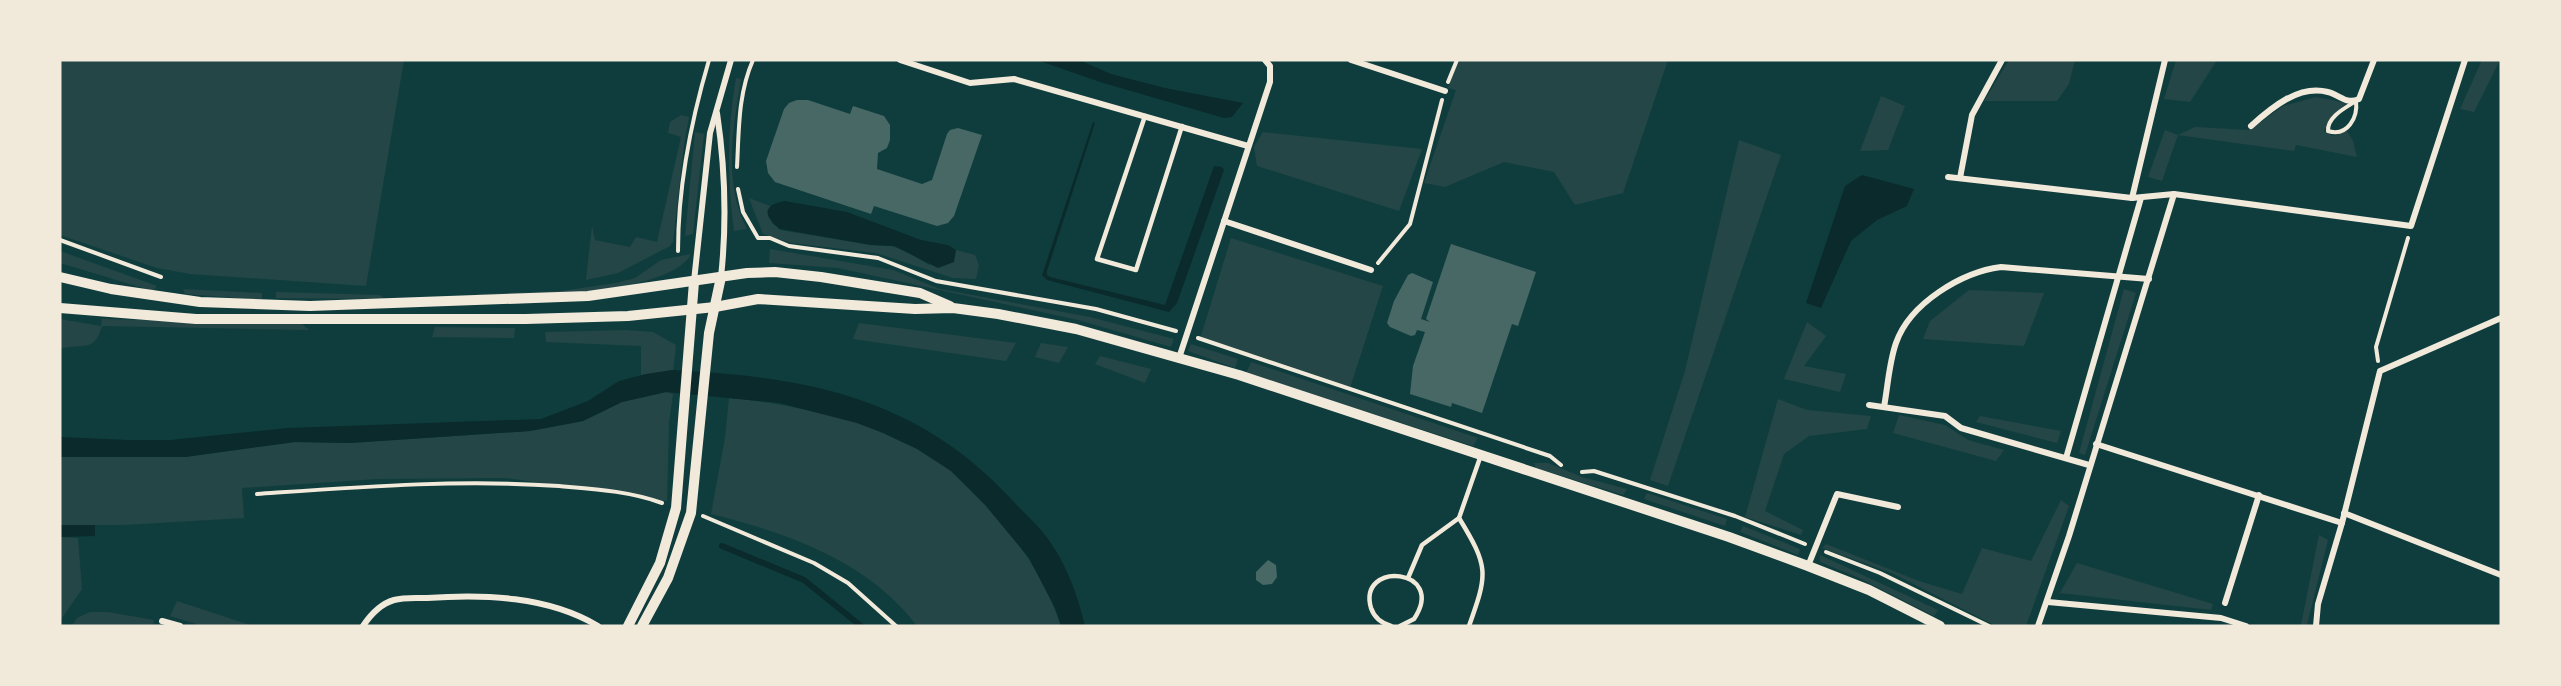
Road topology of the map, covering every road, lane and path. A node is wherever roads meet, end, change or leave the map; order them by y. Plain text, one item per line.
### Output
1 (709, 60) edge
2 (731, 60) edge
3 (753, 60) edge
4 (900, 60) edge
5 (1265, 60) edge
6 (1351, 60) edge
7 (1456, 60) edge
8 (2002, 60) edge
9 (2165, 60) edge
10 (2374, 60) edge
11 (2465, 60) edge
12 (1445, 91) junction
13 (2356, 101) junction
14 (717, 112) junction
15 (1145, 116) junction
16 (1182, 126) junction
17 (2251, 126) dead end
18 (1248, 146) junction
19 (737, 171) dead end
20 (1948, 177) dead end
21 (1960, 177) junction
22 (736, 181) dead end
23 (2174, 194) junction
24 (2132, 198) junction
25 (2141, 198) junction
26 (1224, 221) junction
27 (2411, 226) junction
28 (60, 240) edge
29 (678, 251) dead end
30 (1371, 270) joint
31 (2118, 276) junction
32 (60, 277) edge
33 (721, 277) junction
34 (161, 278) dead end
35 (2149, 279) junction
36 (694, 282) junction
37 (715, 307) junction
38 (60, 308) edge
39 (953, 308) junction
40 (691, 310) junction
41 (2501, 318) edge
42 (1187, 334) junction
43 (1179, 358) junction
44 (2380, 371) junction
45 (1869, 405) dead end
46 (1884, 407) junction
47 (2096, 444) junction
48 (1481, 455) junction
49 (2066, 458) junction
50 (2089, 465) junction
51 (1569, 469) dead end
52 (1578, 472) dead end
53 (257, 494) dead end
54 (2259, 495) junction
55 (1898, 507) dead end
56 (676, 508) junction
57 (691, 513) junction
58 (2344, 513) junction
59 (1459, 518) junction
60 (2342, 523) junction
61 (1813, 547) junction
62 (1808, 566) junction
63 (2501, 575) edge
64 (1408, 578) junction
65 (2048, 602) junction
66 (2225, 603) dead end
67 (162, 621) dead end
68 (180, 626) edge
69 (363, 626) edge
70 (598, 626) edge
71 (628, 626) edge
72 (642, 626) edge
73 (896, 626) edge
74 (1391, 626) edge
75 (1400, 626) edge
76 (1469, 626) edge
77 (1940, 626) edge
78 (1989, 626) edge
79 (2038, 626) edge
80 (2246, 626) edge
81 (2316, 626) edge

1 - 29 path
2 - 14 street
3 - 19 path
4 - 15 street
5 - 18 street
6 - 12 street
7 - 12 path
8 - 21 street
9 - 24 street
10 - 13 street
11 - 27 street
12 - 30 path
13 - 13 path
13 - 17 street
14 - 33 street
14 - 36 street
15 - 16 street
15 - 16 lane
16 - 18 street
18 - 26 street
20 - 21 street
21 - 24 street
22 - 42 path
23 - 25 street
23 - 27 street
23 - 35 street
24 - 25 street
25 - 31 street
26 - 30 street
26 - 42 street
27 - 44 path
28 - 34 path
31 - 35 street
31 - 46 street
31 - 49 street
32 - 36 street
33 - 36 street
33 - 37 street
33 - 39 street
35 - 47 street
36 - 40 street
37 - 39 street
37 - 40 street
37 - 57 street
38 - 40 street
39 - 43 street
40 - 56 street
41 - 44 street
42 - 43 street
42 - 51 path
43 - 48 street
44 - 58 street
45 - 46 street
46 - 49 street
47 - 50 street
47 - 54 street
48 - 59 lane
48 - 62 street
49 - 50 street
50 - 65 street
52 - 61 path
53 - 56 path
54 - 60 street
54 - 66 street
55 - 61 street
56 - 71 street
57 - 72 street
57 - 73 path
58 - 60 street
58 - 63 street
59 - 64 lane
59 - 76 lane
60 - 81 street
61 - 62 street
61 - 78 path
62 - 77 street
64 - 74 lane
64 - 75 lane
65 - 79 street
65 - 80 street
67 - 68 street
69 - 70 street

